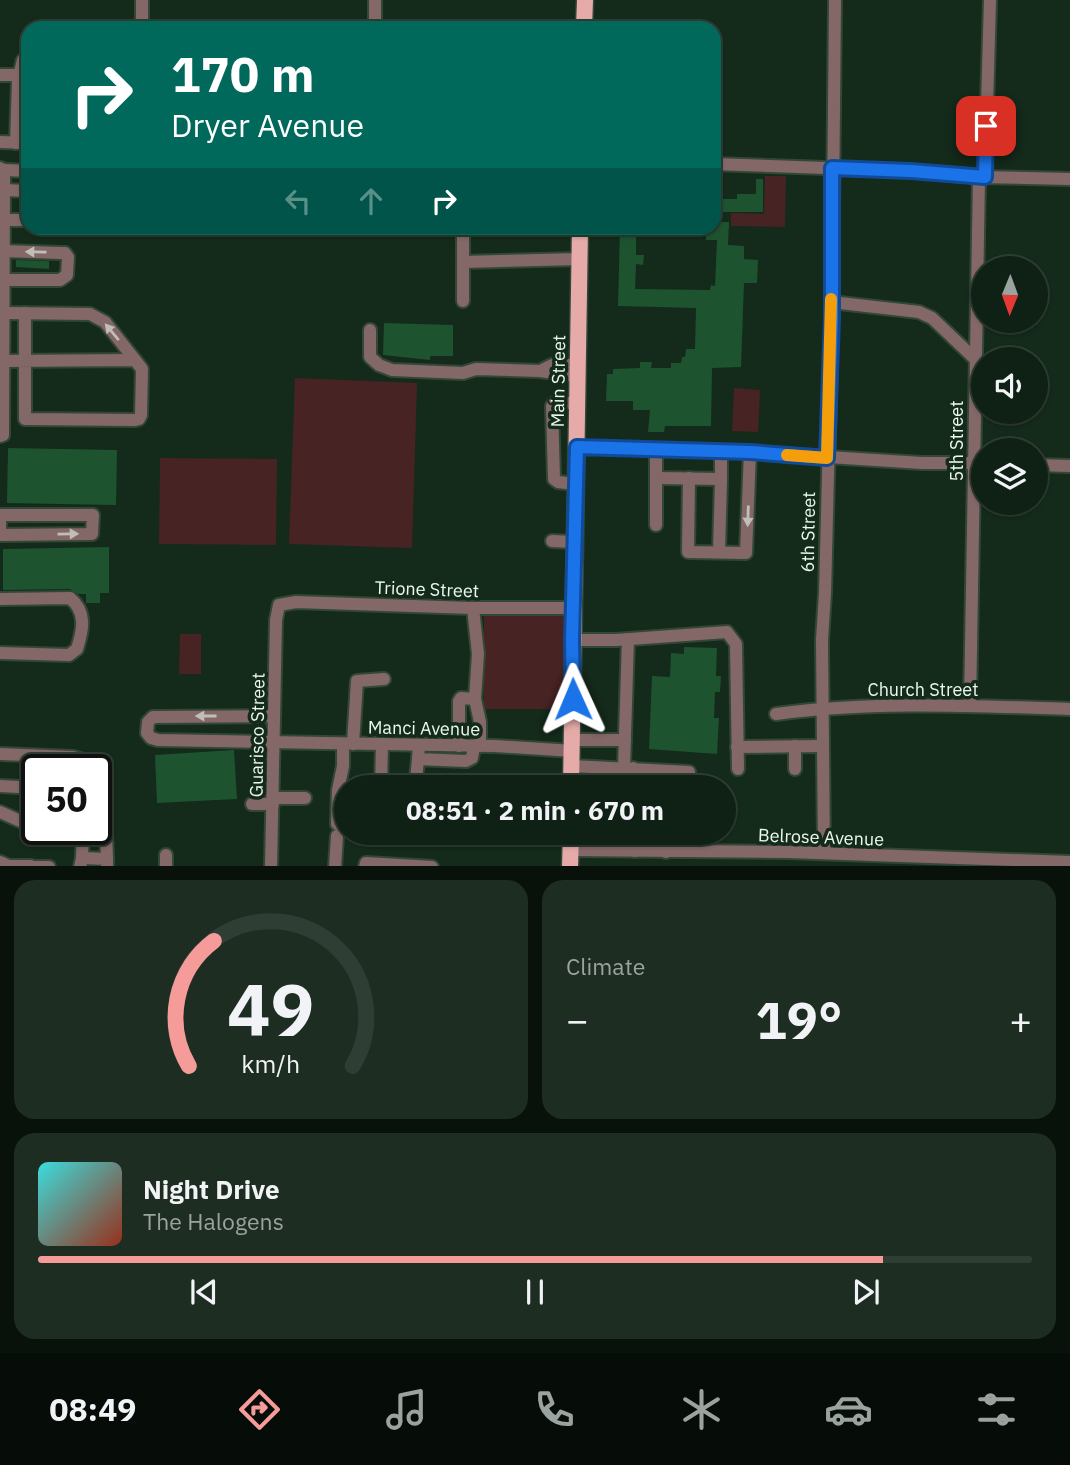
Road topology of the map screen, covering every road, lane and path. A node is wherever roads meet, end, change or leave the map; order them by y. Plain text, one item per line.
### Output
1 (375, 0) edge
2 (585, 0) edge
3 (835, 0) edge
4 (990, 0) edge
5 (142, 2) edge
6 (142, 21) edge
7 (375, 21) edge
8 (584, 21) edge
9 (21, 68) edge
10 (0, 75) edge
11 (19, 75) junction
12 (21, 102) edge
13 (0, 142) edge
14 (21, 143) edge
15 (721, 164) edge
16 (832, 168) junction
17 (2, 169) edge
18 (21, 170) edge
19 (982, 177) junction
20 (1070, 178) edge
21 (4, 190) junction
22 (21, 191) edge
23 (4, 220) junction
24 (21, 220) edge
25 (463, 235) edge
26 (580, 235) edge
27 (4, 251) junction
28 (580, 259) junction
29 (463, 262) junction
30 (3, 280) junction
31 (463, 301) dead end
32 (831, 302) junction
33 (3, 313) junction
34 (25, 313) junction
35 (370, 330) dead end
36 (974, 347) edge
37 (971, 355) edge
38 (135, 359) junction
39 (3, 361) junction
40 (26, 361) junction
41 (578, 371) junction
42 (577, 403) junction
43 (0, 436) edge
44 (577, 447) junction
45 (656, 449) junction
46 (721, 451) junction
47 (750, 452) junction
48 (827, 458) junction
49 (971, 463) edge
50 (1048, 465) edge
51 (1070, 466) edge
52 (657, 478) junction
53 (689, 478) junction
54 (721, 479) junction
55 (575, 484) junction
56 (0, 515) edge
57 (977, 515) edge
58 (656, 525) dead end
59 (0, 535) edge
60 (552, 541) dead end
61 (574, 542) junction
62 (719, 552) junction
63 (0, 599) edge
64 (279, 605) joint
65 (473, 608) junction
66 (574, 608) junction
67 (628, 639) junction
68 (572, 640) junction
69 (0, 653) edge
70 (384, 679) dead end
71 (475, 699) junction
72 (970, 706) junction
73 (823, 709) junction
74 (1070, 709) edge
75 (776, 714) dead end
76 (274, 716) junction
77 (625, 740) junction
78 (274, 743) junction
79 (348, 744) junction
80 (382, 744) junction
81 (459, 746) junction
82 (477, 746) junction
83 (737, 747) junction
84 (795, 747) junction
85 (822, 747) junction
86 (418, 752) junction
87 (573, 752) junction
88 (0, 754) edge
89 (21, 755) edge
90 (628, 768) junction
91 (738, 769) dead end
92 (795, 769) dead end
93 (667, 772) joint
94 (381, 775) edge
95 (416, 775) edge
96 (572, 775) edge
97 (630, 775) edge
98 (689, 775) edge
99 (0, 786) edge
100 (21, 787) edge
101 (305, 798) dead end
102 (273, 801) junction
103 (252, 804) dead end
104 (0, 811) edge
105 (21, 821) edge
106 (106, 845) edge
107 (635, 845) edge
108 (666, 845) edge
109 (635, 851) junction
110 (666, 852) junction
111 (571, 858) edge
112 (831, 858) edge
113 (0, 862) edge
114 (81, 862) edge
115 (1070, 862) edge
116 (107, 863) edge
117 (31, 866) edge
118 (49, 866) edge
119 (271, 866) edge
120 (335, 866) edge
121 (365, 866) edge
122 (432, 866) edge

1 - 7 street
2 - 8 main road
3 - 16 street, 6th Street
4 - 19 street, 5th Street
5 - 6 street
9 - 11 street
10 - 11 street
11 - 12 street
13 - 14 street
15 - 16 street
16 - 19 street
16 - 32 street, 6th Street
17 - 18 street
17 - 21 street
19 - 20 street
19 - 36 street, 5th Street
21 - 22 street
21 - 23 street
23 - 24 street
23 - 27 street
25 - 29 street
26 - 28 main road, Main Street
27 - 30 street
30 -> 27 street
28 - 29 street
28 - 41 main road, Main Street
29 - 31 street
30 - 33 street
32 - 37 street
32 - 48 street, 6th Street
33 - 34 street
33 - 39 street
38 -> 34 street
34 - 40 street
35 - 41 street
38 - 40 street
38 - 40 street
39 - 40 street
39 - 43 street
41 - 42 main road, Main Street
42 - 44 main road, Main Street
42 - 55 street
44 - 45 street
44 - 55 main road, Main Street
45 - 46 street
45 - 52 street
46 - 47 street
46 - 54 street
47 - 48 street
47 -> 62 street
48 - 49 street
48 - 73 street, 6th Street
50 - 51 street
52 - 53 street
52 - 58 street
53 - 54 street
53 - 62 street
54 - 62 street
55 - 61 main road, Main Street
56 - 59 street
59 -> 56 street
57 - 72 street, 5th Street
60 - 61 street
61 - 66 main road, Main Street
63 - 69 street
64 - 65 street, Trione Street
64 - 76 street, Guarisco Street
65 - 66 street, Trione Street
65 - 71 street
66 - 68 main road, Main Street
67 - 68 street
67 - 77 street
67 - 83 street
68 - 87 main road, Main Street
70 - 79 street
71 - 81 street
71 - 82 street
72 - 73 street, Church Street
72 - 74 street, Church Street
73 - 75 street, Church Street
73 - 85 street, 6th Street
76 - 78 street, Guarisco Street
76 -> 78 street, Manci Avenue
77 - 87 street
77 - 90 street
78 - 79 street, Manci Avenue
78 - 102 street, Guarisco Street
79 - 80 street, Manci Avenue
79 - 120 street
80 - 86 street, Manci Avenue
80 - 94 street
81 - 82 street, Manci Avenue
81 - 86 street, Manci Avenue
82 - 86 street
82 - 87 street, Manci Avenue
83 - 84 street
83 - 91 street
84 - 85 street
84 - 92 street
85 - 112 street, 6th Street
86 - 95 street
87 - 90 street
87 - 96 main road, Main Street
88 - 89 street
90 - 93 street
90 - 97 street
93 - 98 street
99 - 100 street
101 - 102 street
102 - 103 street
102 - 119 street, Guarisco Street
104 - 105 street
106 - 116 street
107 - 109 street
108 - 110 street
109 - 110 street, Belrose Avenue
109 - 111 street, Belrose Avenue
110 - 112 street, Belrose Avenue
112 - 115 street, Belrose Avenue
113 - 117 street
114 - 116 street
117 - 118 street
121 - 122 street

